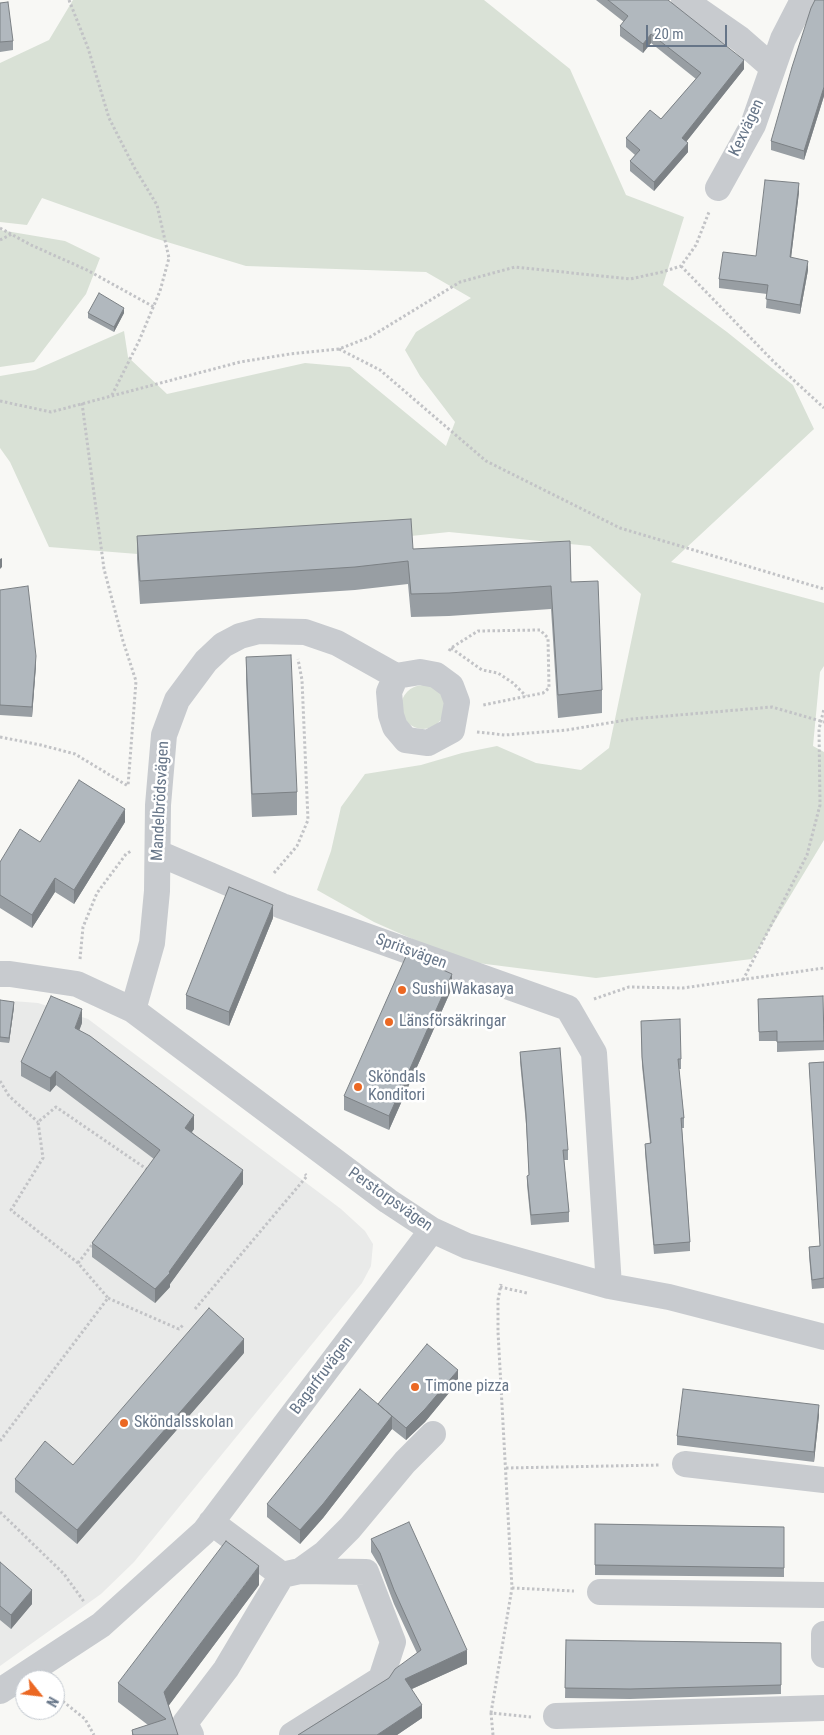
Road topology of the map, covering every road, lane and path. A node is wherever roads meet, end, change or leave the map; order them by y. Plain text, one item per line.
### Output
1 (69, 0) edge
2 (684, 0) edge
3 (803, 0) edge
4 (772, 67) junction
5 (718, 188) joint
6 (0, 228) edge
7 (12, 234) junction
8 (0, 240) edge
9 (681, 266) junction
10 (154, 307) junction
11 (339, 348) junction
12 (112, 396) junction
13 (0, 400) edge
14 (82, 403) junction
15 (824, 408) edge
16 (824, 589) edge
17 (294, 631) junction
18 (451, 648) dead end
19 (396, 676) junction
20 (526, 697) dead end
21 (824, 708) edge
22 (823, 722) edge
23 (452, 730) junction
24 (0, 737) edge
25 (128, 786) junction
26 (158, 805) junction
27 (148, 850) junction
28 (256, 894) junction
29 (824, 968) edge
30 (0, 974) edge
31 (743, 980) junction
32 (77, 984) junction
33 (568, 1008) junction
34 (133, 1010) junction
35 (0, 1081) edge
36 (38, 1122) junction
37 (300, 1170) dead end
38 (142, 1178) edge
39 (432, 1230) junction
40 (96, 1240) edge
41 (506, 1257) junction
42 (78, 1263) junction
43 (609, 1286) junction
44 (108, 1298) junction
45 (195, 1309) dead end
46 (184, 1324) dead end
47 (824, 1337) edge
48 (433, 1434) dead end
49 (0, 1441) edge
50 (685, 1464) joint
51 (506, 1468) junction
52 (824, 1480) edge
53 (0, 1512) edge
54 (212, 1522) junction
55 (291, 1573) junction
56 (512, 1588) junction
57 (600, 1592) joint
58 (824, 1594) edge
59 (101, 1625) junction
60 (824, 1634) edge
61 (824, 1655) edge
62 (0, 1691) edge
63 (65, 1703) edge
64 (824, 1708) edge
65 (492, 1713) junction
66 (556, 1716) joint
67 (94, 1735) edge
68 (191, 1735) edge
69 (292, 1735) edge
70 (493, 1735) edge

1 - 10 path
2 - 4 street
3 - 4 street, Kexvägen
4 - 5 street, Kexvägen
5 - 9 path
6 - 7 path
7 - 8 path
7 - 10 path
9 - 11 path
9 - 15 path
10 - 12 path
11 - 12 path
11 - 16 path
12 - 14 path
13 - 14 path
14 - 25 path
17 - 19 street, Mandelbrödsvägen
17 - 26 street, Mandelbrödsvägen
17 - 28 path
18 - 20 path
19 - 23 street
19 - 23 street
21 - 22 path
22 - 23 path
22 - 31 path
24 - 25 path
25 - 26 path
26 - 27 street, Mandelbrödsvägen
27 - 28 street, Spritsvägen
27 - 32 path
27 - 34 street, Mandelbrödsvägen
28 - 33 street, Spritsvägen
29 - 31 path
30 - 32 street, Perstorpsvägen
31 - 33 path
32 - 34 street, Perstorpsvägen
33 - 43 street
34 - 39 street, Perstorpsvägen
35 - 36 path
36 - 38 path
36 - 42 path
37 - 45 path
39 - 41 street, Perstorpsvägen
39 - 54 street, Bagarfruvägen
40 - 42 path
41 - 43 street, Perstorpsvägen
41 - 51 path
42 - 44 path
43 - 47 street, Perstorpsvägen
44 - 46 path
44 - 49 path
48 - 55 street
50 - 51 path
50 - 52 street
51 - 56 path
53 - 59 path
54 - 55 street
54 - 59 street, Bagarfruvägen
55 - 68 street
55 - 69 street
56 - 57 path
56 - 65 path
57 - 58 street
59 - 62 street, Bagarfruvägen
60 - 61 street
63 - 67 path
64 - 66 street
65 - 66 path
65 - 70 path

